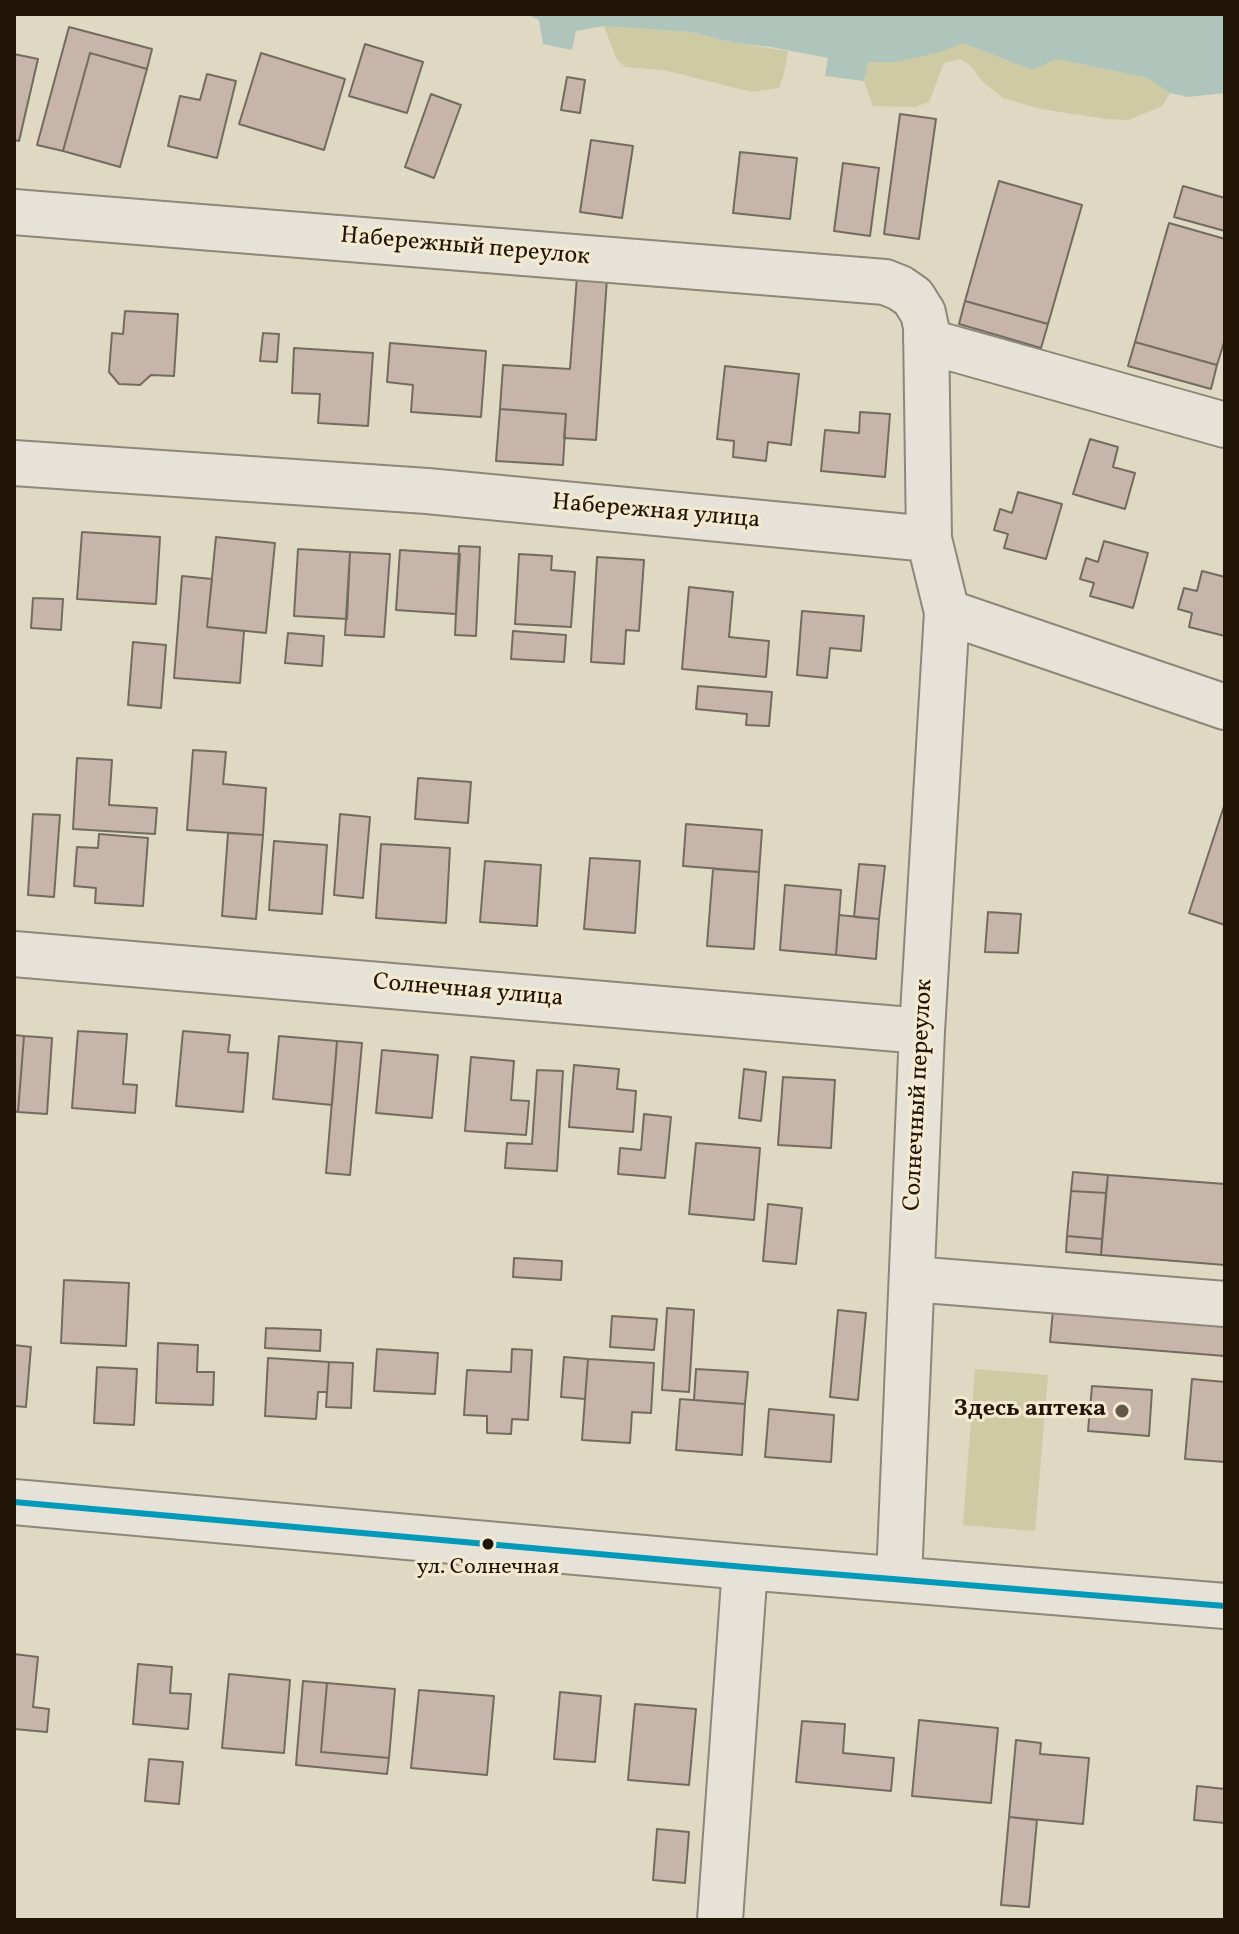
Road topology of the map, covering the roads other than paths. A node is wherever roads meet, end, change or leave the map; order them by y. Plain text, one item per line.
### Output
1 (14, 212) edge
2 (926, 341) junction
3 (1225, 425) edge
4 (14, 463) edge
5 (929, 539) junction
6 (947, 612) junction
7 (1225, 707) edge
8 (14, 954) edge
9 (922, 1031) junction
10 (912, 1279) junction
11 (1225, 1304) edge
12 (14, 1502) edge
13 (745, 1567) junction
14 (899, 1579) junction
15 (1225, 1606) edge
16 (720, 1920) edge

1 - 2 street, Набережный переулок
2 - 3 street
2 - 5 street
4 - 5 street, Набережная улица
5 - 6 street
6 - 7 street
6 - 9 street, Солнечный переулок
8 - 9 street, Солнечная улица
9 - 10 street, Солнечный переулок
10 - 11 street
10 - 14 street, Солнечный переулок
12 - 13 street
13 - 14 street
13 - 16 street
14 - 15 street

